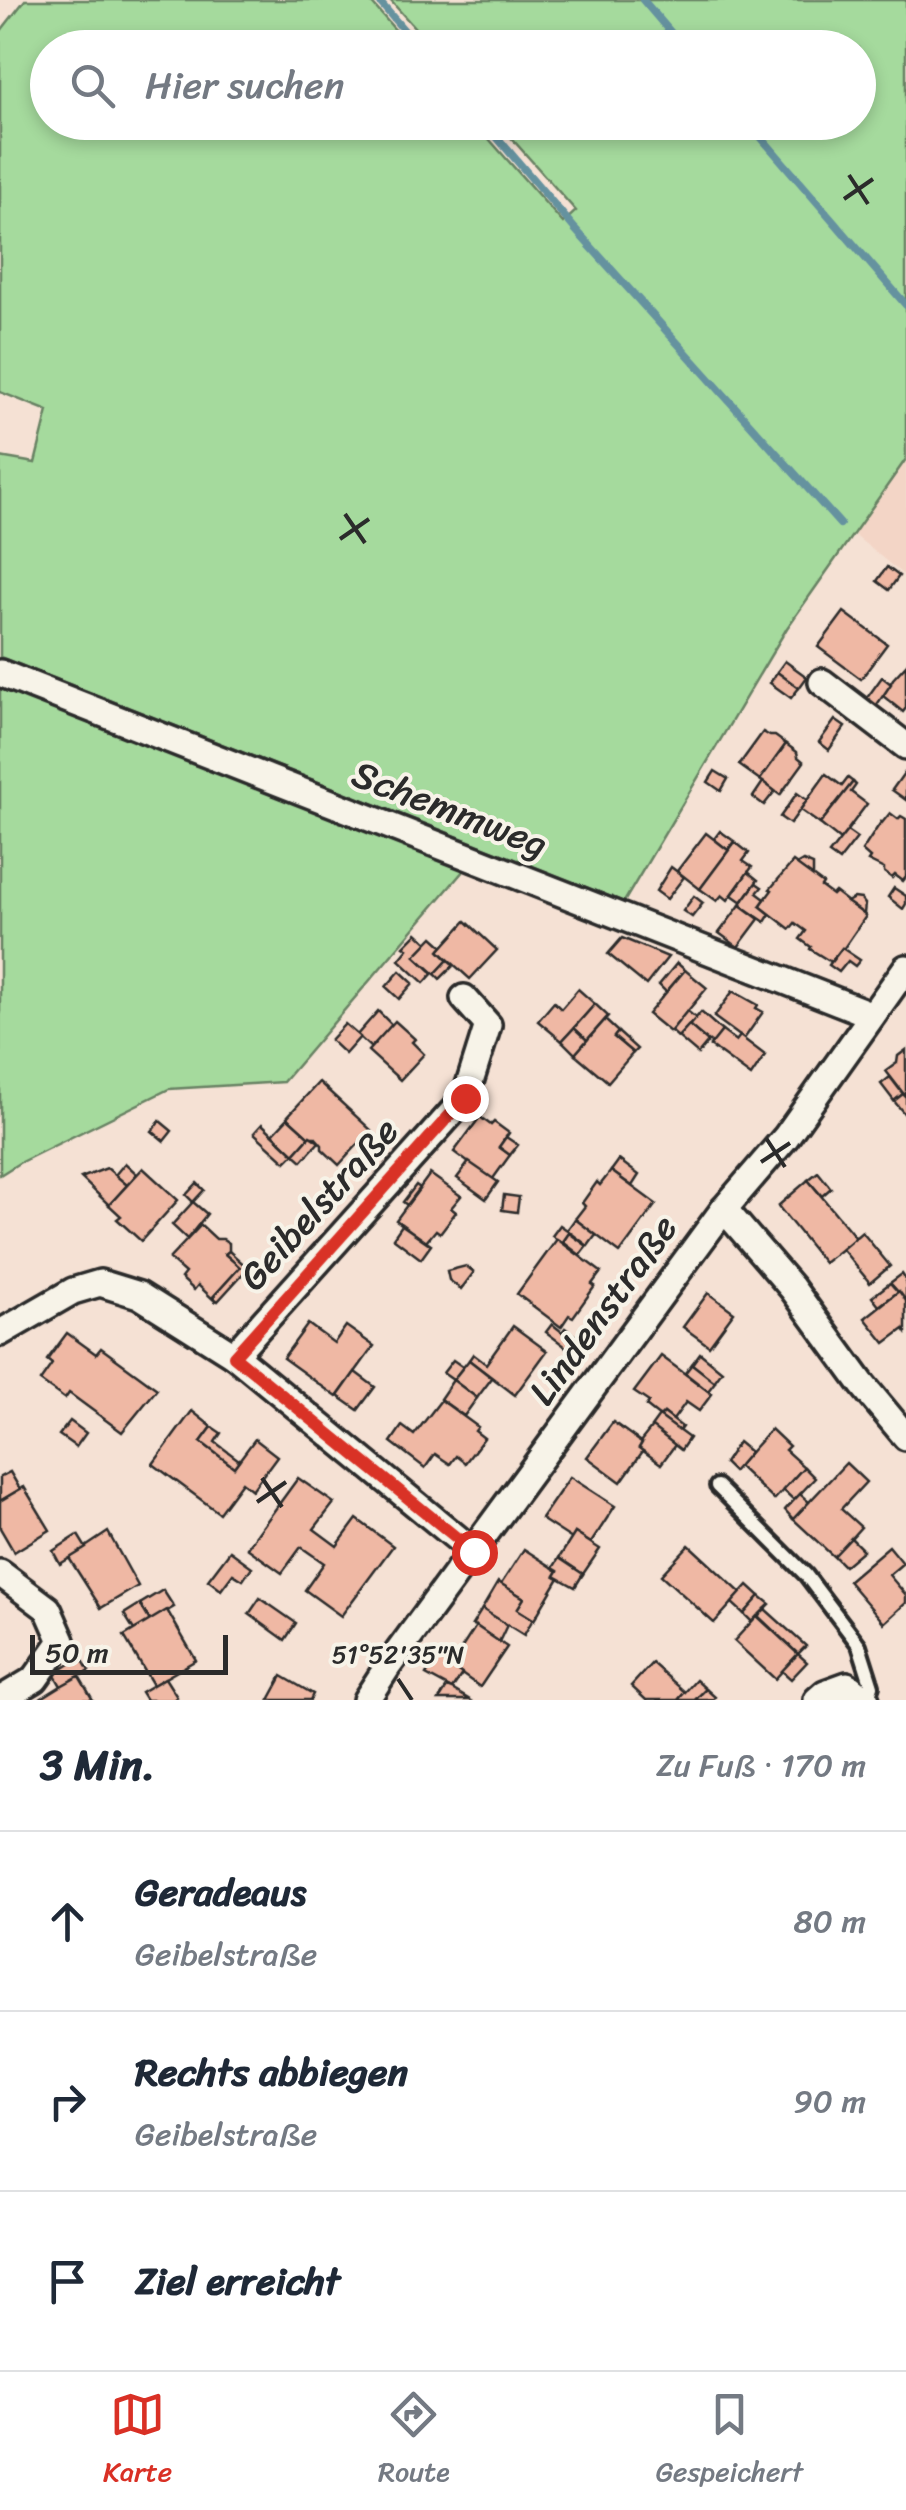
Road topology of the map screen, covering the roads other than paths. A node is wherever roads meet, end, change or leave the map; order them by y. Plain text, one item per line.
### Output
1 (0, 673) edge
2 (822, 682) dead end
3 (906, 746) edge
4 (906, 968) edge
5 (464, 998) dead end
6 (872, 1015) junction
7 (724, 1209) junction
8 (0, 1333) edge
9 (234, 1356) junction
10 (906, 1437) edge
11 (717, 1486) dead end
12 (474, 1552) junction
13 (0, 1573) edge
14 (0, 1700) edge
15 (366, 1700) edge
16 (818, 1700) edge
17 (866, 1700) edge

1 - 6 street, Schemmweg
2 - 3 street
4 - 6 street, Lindenstraße
5 - 9 street, Geibelstraße
6 - 7 street, Lindenstraße
7 - 10 street
7 - 12 street, Lindenstraße
8 - 9 street
9 - 12 street
11 - 17 lane
12 - 15 street, Lindenstraße
13 - 14 street
16 - 17 street

